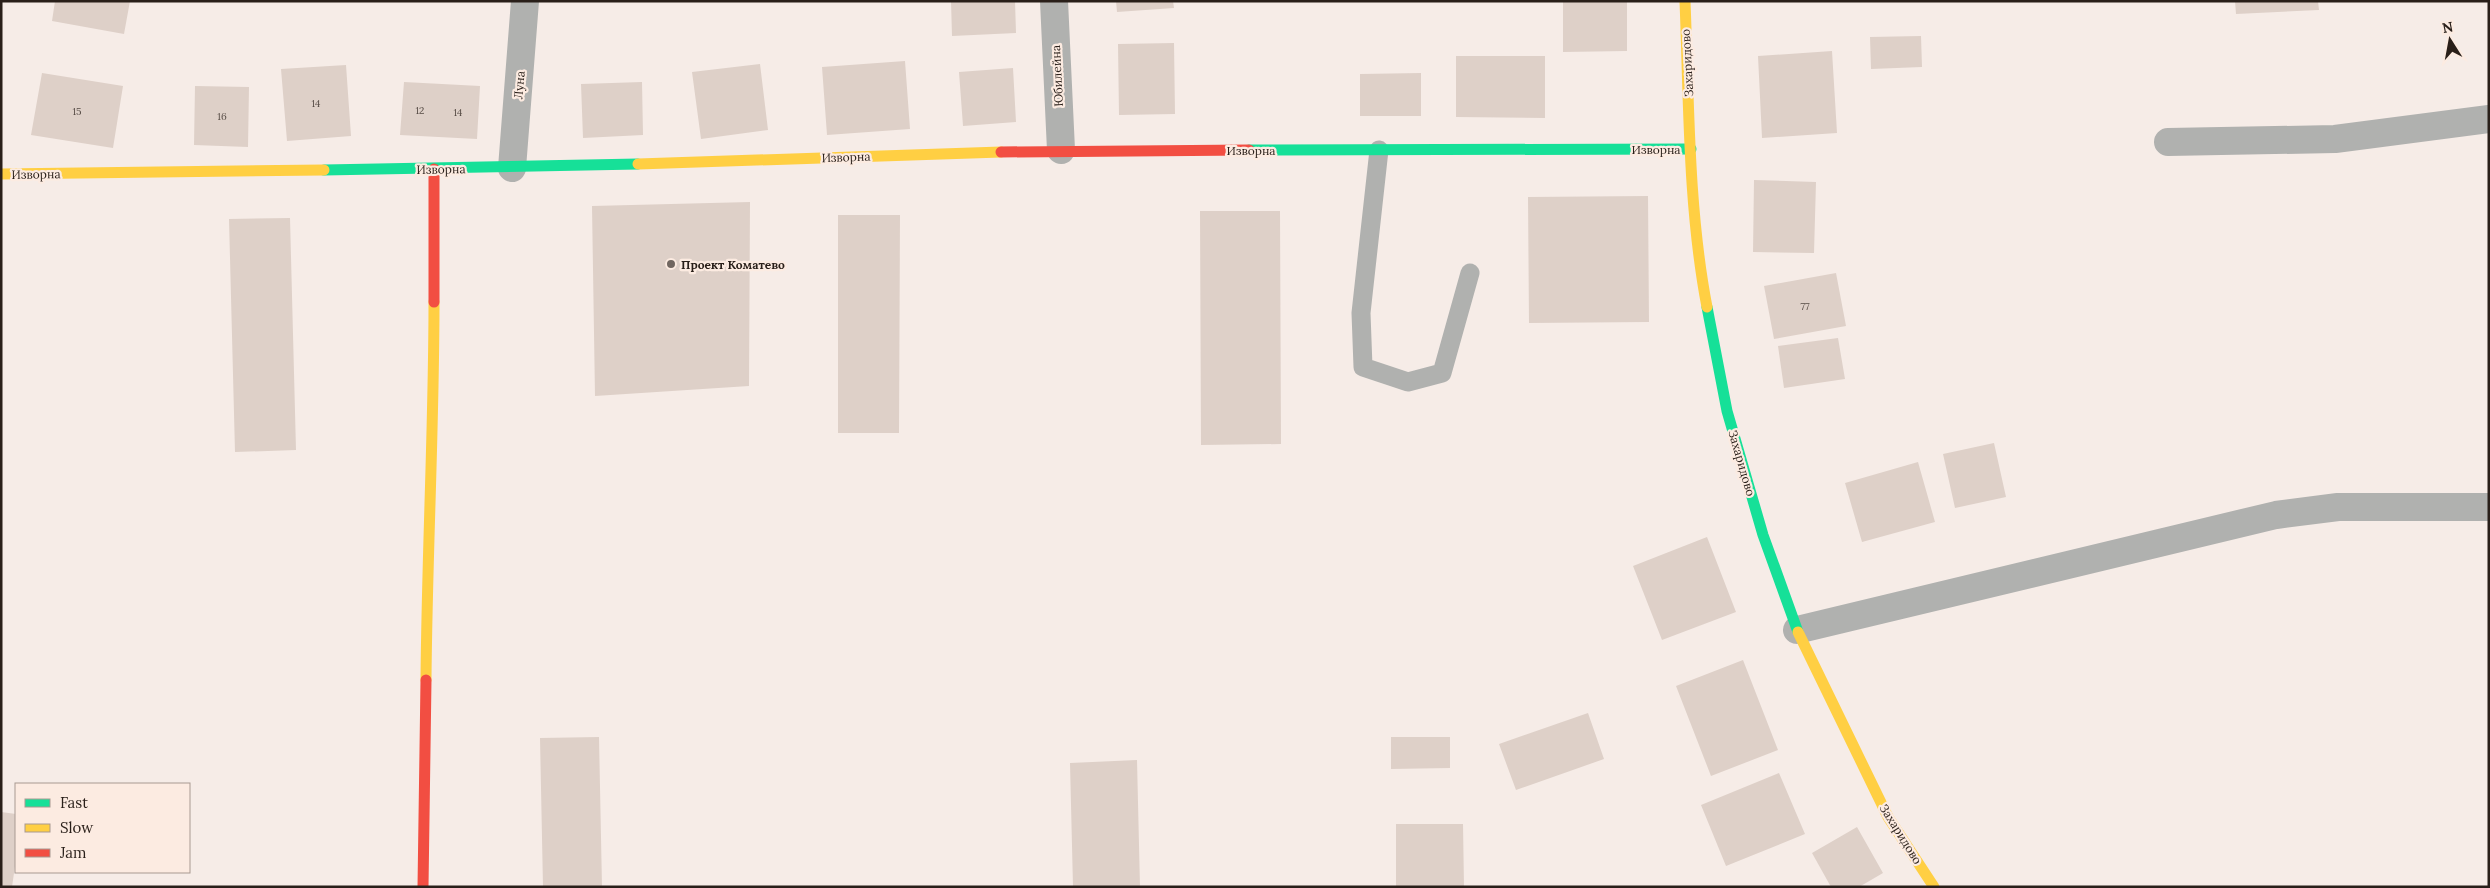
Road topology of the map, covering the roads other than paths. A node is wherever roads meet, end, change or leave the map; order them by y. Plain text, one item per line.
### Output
1 (525, 1) edge
2 (1054, 1) edge
3 (1684, 1) edge
4 (2489, 119) edge
5 (2168, 142) dead end
6 (1691, 149) junction
7 (1061, 150) junction
8 (1379, 150) junction
9 (512, 168) junction
10 (434, 169) junction
11 (1, 174) edge
12 (1470, 273) dead end
13 (2489, 507) edge
14 (1797, 630) junction
15 (423, 887) edge
16 (1934, 887) edge

1 - 9 street, Луна
2 - 7 street, Юбилейна
3 - 6 street, Захаридово
4 - 5 street
6 - 8 street, Изворна
6 - 14 street, Захаридово
7 - 8 street, Изворна
7 - 9 street, Изворна
8 - 12 lane
9 - 10 street, Изворна
10 - 11 street, Изворна
10 - 15 street
13 - 14 street
14 - 16 street, Захаридово

